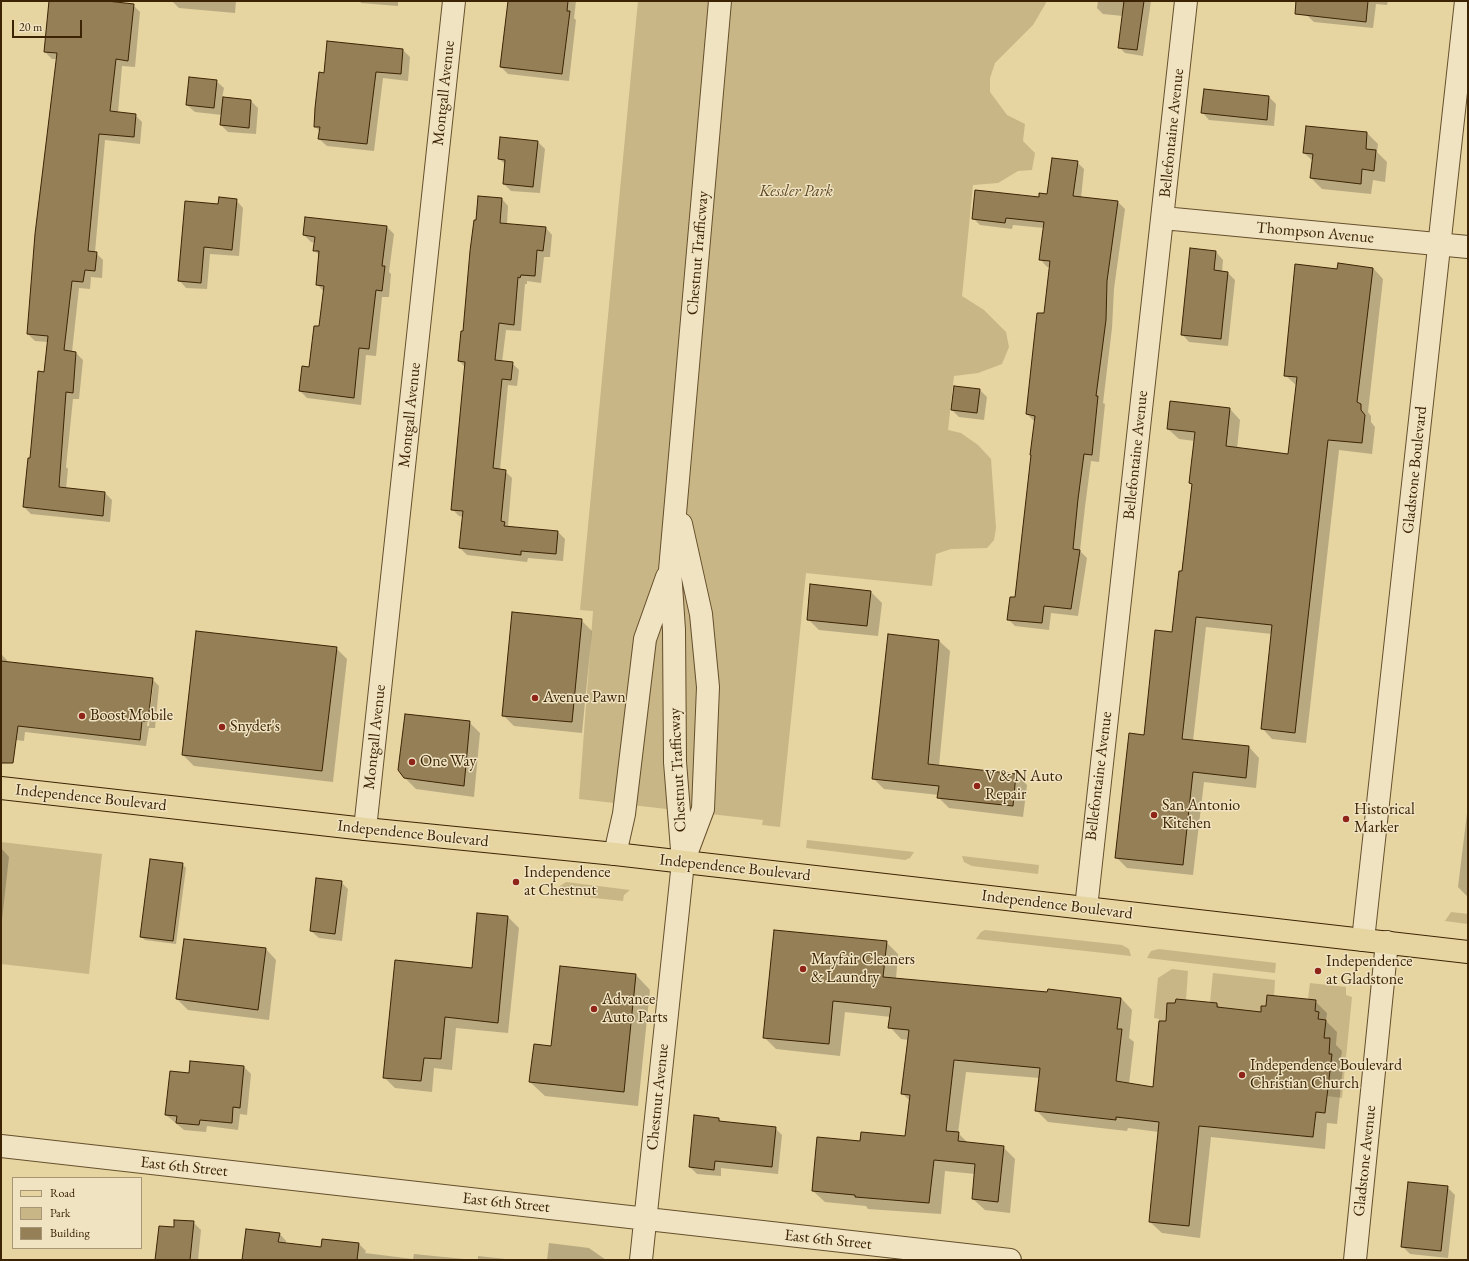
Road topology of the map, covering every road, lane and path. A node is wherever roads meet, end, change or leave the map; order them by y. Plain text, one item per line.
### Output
1 (454, 1) edge
2 (720, 1) edge
3 (1186, 1) edge
4 (1466, 1) edge
5 (1163, 218) junction
6 (1439, 244) junction
7 (1468, 247) edge
8 (676, 505) junction
9 (670, 570) junction
10 (1, 788) edge
11 (365, 829) junction
12 (615, 854) junction
13 (683, 862) junction
14 (1086, 908) junction
15 (1363, 940) junction
16 (1387, 942) junction
17 (1468, 952) edge
18 (1, 1146) edge
19 (645, 1219) junction
20 (641, 1260) edge
21 (1010, 1260) edge
22 (1355, 1260) edge

1 - 11 street, Montgall Avenue
2 - 8 street, Chestnut Trafficway
3 - 5 street, Bellefontaine Avenue
4 - 6 street, Gladstone Boulevard
5 - 6 street, Thompson Avenue
5 - 14 street, Bellefontaine Avenue
6 - 7 street, Thompson Avenue
6 - 15 street, Gladstone Boulevard
8 - 9 street, Chestnut Trafficway
8 - 13 street, Chestnut Trafficway
9 - 12 street
9 - 13 street, Chestnut Trafficway
10 - 11 main road, Independence Boulevard
11 - 12 main road, Independence Boulevard
12 - 13 main road, Independence Boulevard
13 - 14 main road, Independence Boulevard
13 - 19 street, Chestnut Avenue
14 - 15 main road, Independence Boulevard
15 - 16 main road, Independence Boulevard
16 - 17 main road, Independence Boulevard
16 - 22 street, Gladstone Avenue
18 - 19 street, East 6th Street
19 - 20 street, Chestnut Avenue
19 - 21 street, East 6th Street

